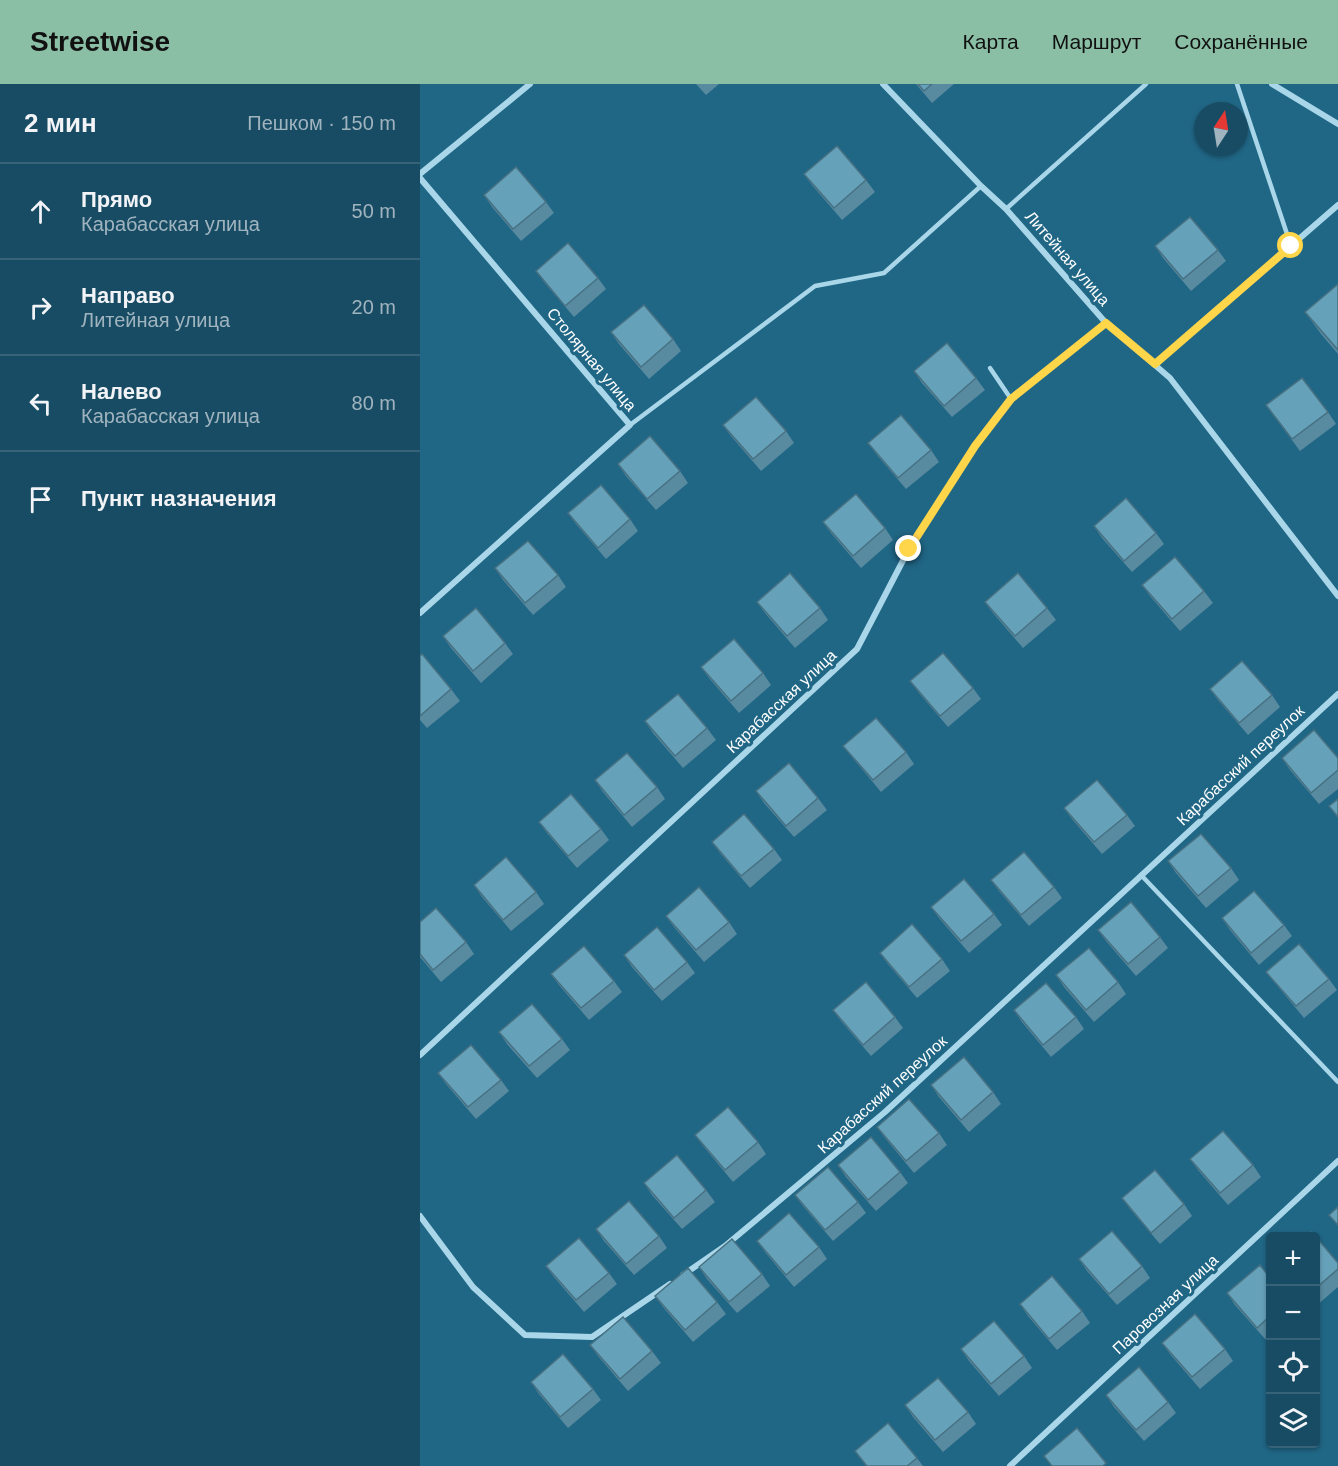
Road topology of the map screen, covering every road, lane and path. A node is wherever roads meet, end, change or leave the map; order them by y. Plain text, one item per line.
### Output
1 (530, 84) edge
2 (883, 84) edge
3 (1146, 84) edge
4 (1237, 84) edge
5 (1272, 84) edge
6 (1338, 124) edge
7 (420, 176) edge
8 (981, 186) junction
9 (1338, 205) edge
10 (1006, 209) junction
11 (1291, 246) junction
12 (1106, 323) junction
13 (1155, 364) junction
14 (990, 368) dead end
15 (1011, 399) junction
16 (630, 425) junction
17 (1338, 596) edge
18 (420, 613) edge
19 (1338, 694) edge
20 (1141, 875) junction
21 (420, 1055) edge
22 (1338, 1082) edge
23 (1338, 1161) edge
24 (420, 1216) edge
25 (1010, 1466) edge

1 - 7 street, Столярная улица
2 - 8 street, Литейная улица
3 - 10 lane
4 - 11 lane
5 - 6 street
7 - 16 street, Столярная улица
8 - 10 street, Литейная улица
8 - 16 lane
9 - 11 street
10 - 12 street, Литейная улица
11 - 13 street
12 - 13 street, Литейная улица
12 - 15 street, Карабасская улица
13 - 17 street, Литейная улица
14 - 15 lane
15 - 21 street, Карабасская улица
16 - 18 street, Столярная улица
19 - 20 street, Карабасский переулок
20 - 22 lane
20 - 24 street, Карабасский переулок
23 - 25 street, Паровозная улица

